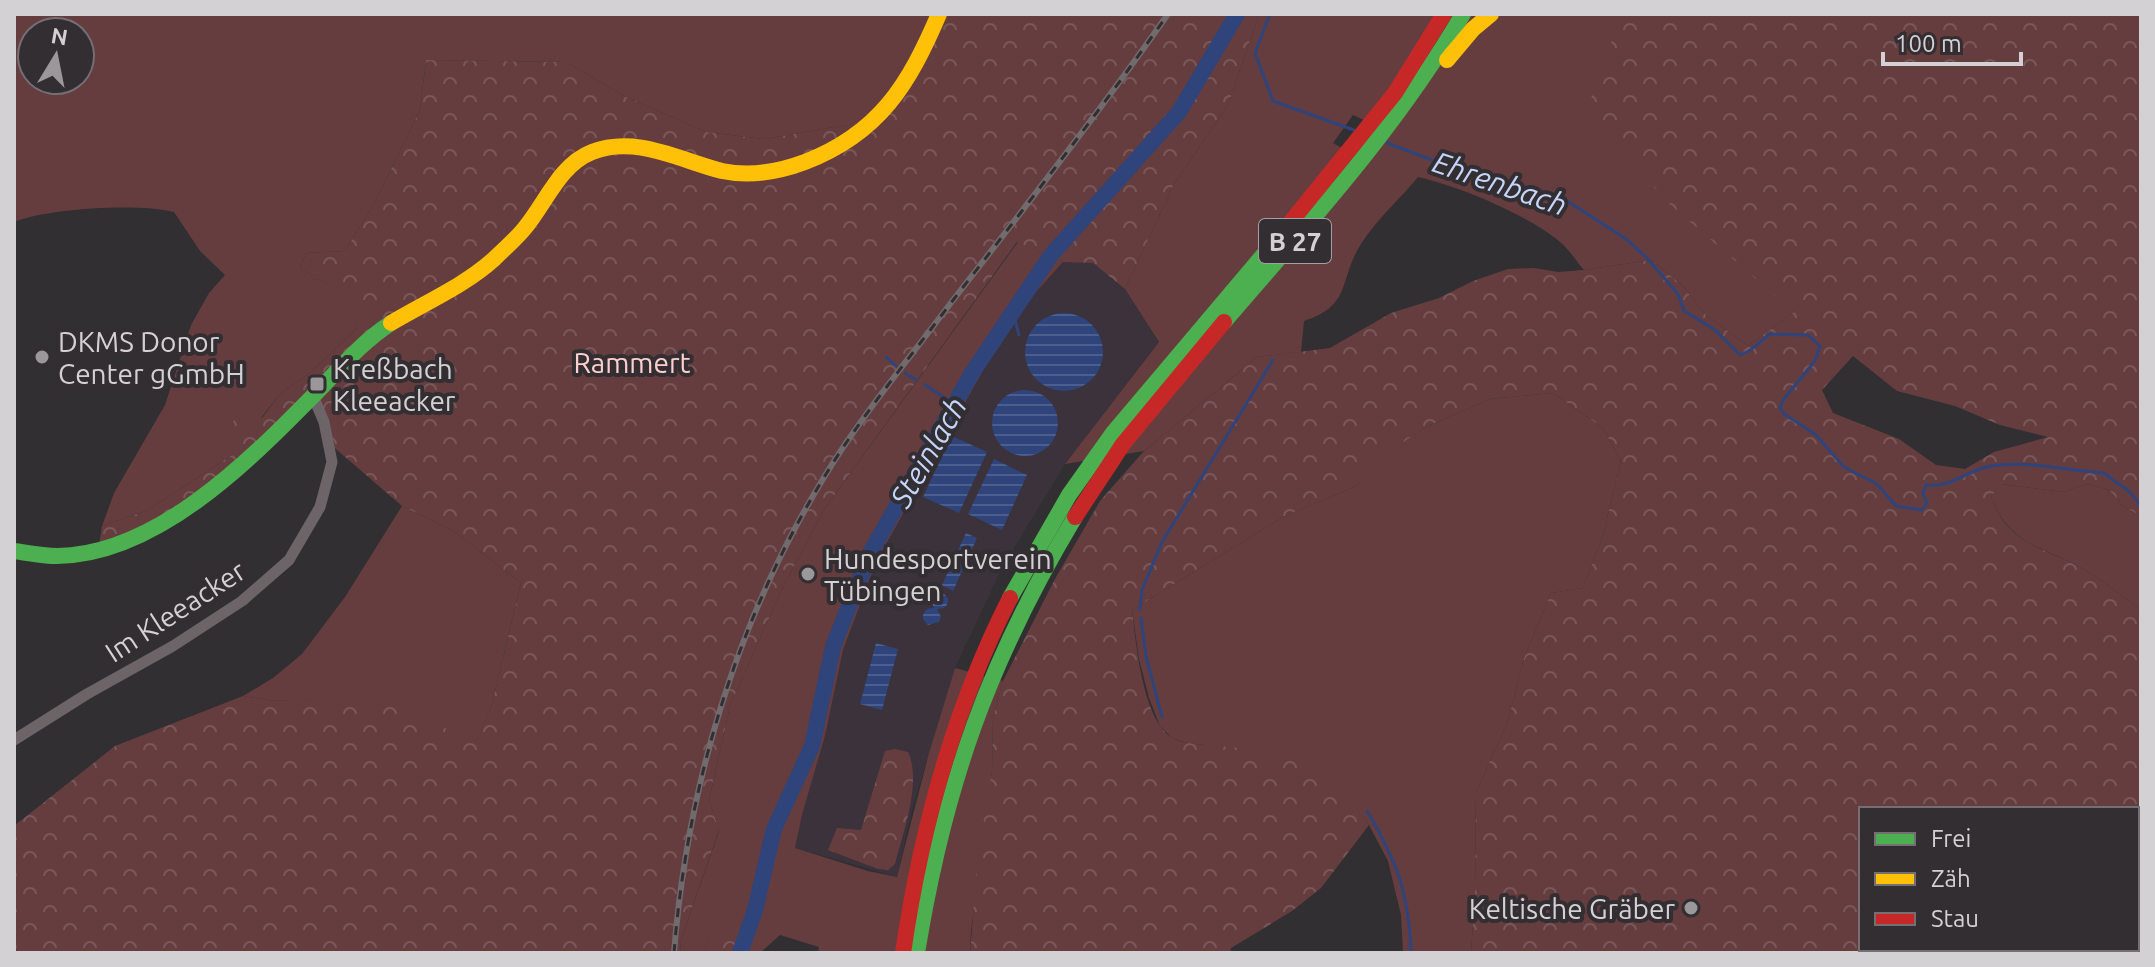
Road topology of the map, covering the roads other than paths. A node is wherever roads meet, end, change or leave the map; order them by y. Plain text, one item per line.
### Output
1 (939, 14) edge
2 (1444, 14) edge
3 (1463, 14) edge
4 (1491, 14) edge
5 (1383, 125) junction
6 (313, 396) junction
7 (14, 551) edge
8 (14, 740) edge
9 (903, 953) edge
10 (917, 953) edge

1 - 6 main road
2 - 5 main road, B 27
3 - 5 main road, B 27
4 - 5 main road
5 - 9 main road, B 27
5 - 10 main road, B 27
6 - 7 main road
6 - 8 street, Im Kleeacker

